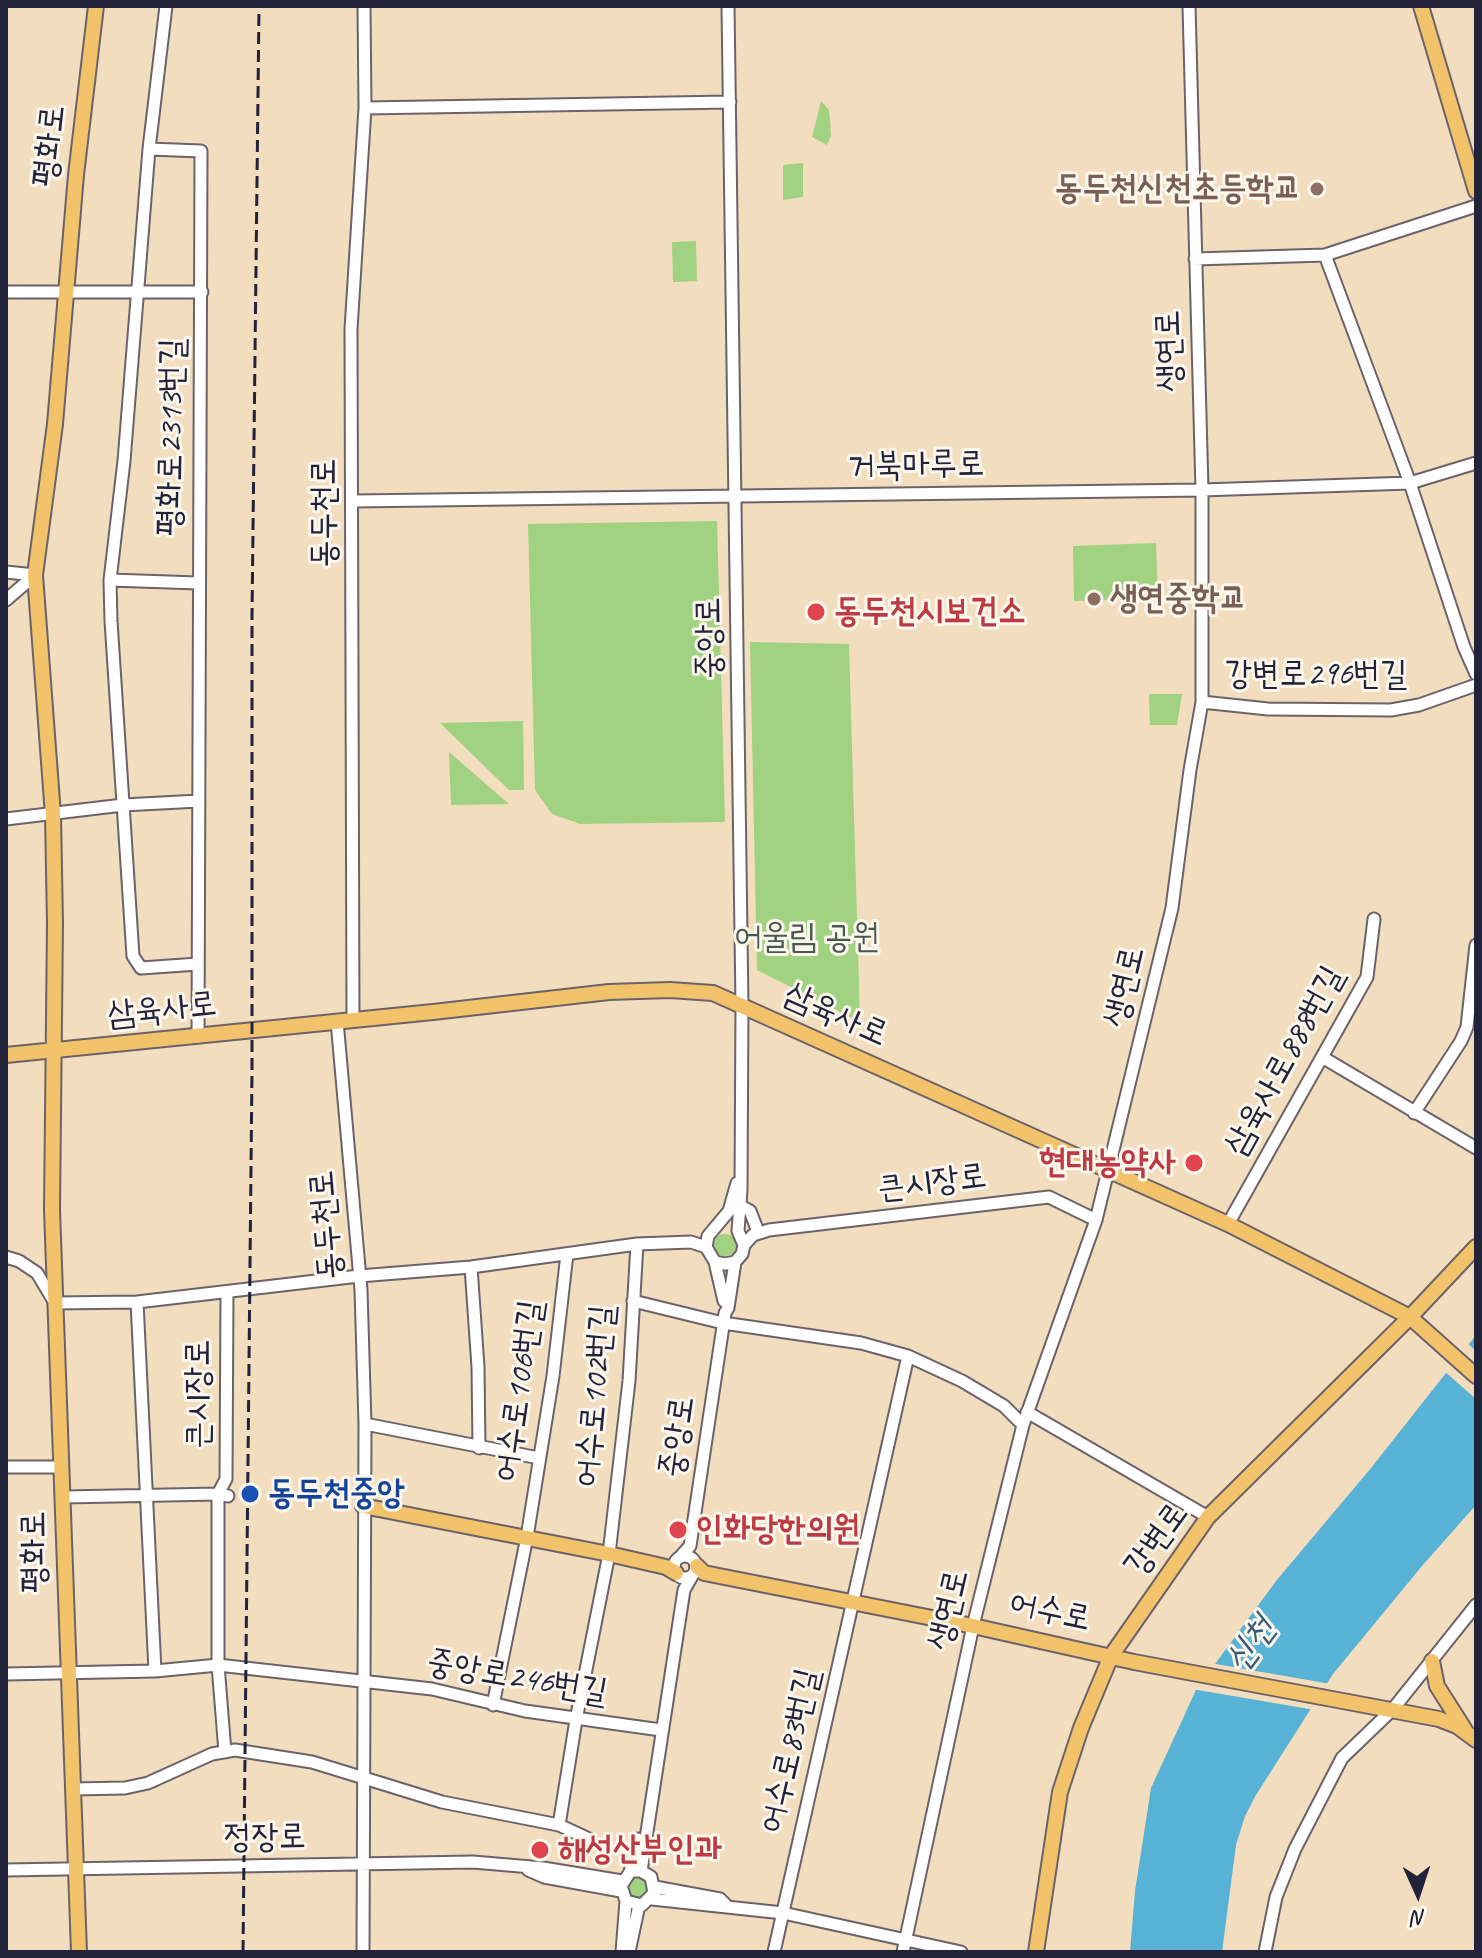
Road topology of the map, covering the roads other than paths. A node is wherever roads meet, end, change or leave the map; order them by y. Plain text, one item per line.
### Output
1 (96, 6) edge
2 (166, 6) edge
3 (364, 6) edge
4 (728, 6) edge
5 (1189, 6) edge
6 (1421, 6) edge
7 (730, 102) junction
8 (365, 108) junction
9 (149, 149) junction
10 (1476, 191) edge
11 (1476, 206) edge
12 (1325, 255) junction
13 (1195, 259) junction
14 (6, 292) edge
15 (202, 292) junction
16 (66, 293) junction
17 (139, 293) junction
18 (1476, 463) edge
19 (1410, 483) junction
20 (1202, 490) junction
21 (737, 496) junction
22 (354, 501) junction
23 (6, 572) edge
24 (35, 575) junction
25 (110, 580) junction
26 (198, 583) junction
27 (6, 600) edge
28 (1476, 674) edge
29 (1476, 685) edge
30 (1202, 702) junction
31 (199, 801) junction
32 (123, 805) junction
33 (53, 815) junction
34 (6, 819) edge
35 (1374, 919) dead end
36 (1476, 945) edge
37 (198, 964) junction
38 (1474, 980) edge
39 (742, 1005) junction
40 (353, 1019) junction
41 (337, 1021) junction
42 (198, 1037) junction
43 (52, 1050) junction
44 (6, 1055) edge
45 (1322, 1057) junction
46 (1414, 1113) junction
47 (1475, 1145) edge
48 (1109, 1171) junction
49 (740, 1175) junction
50 (741, 1206) junction
51 (1096, 1220) junction
52 (1228, 1224) junction
53 (763, 1230) junction
54 (738, 1231) junction
55 (709, 1238) junction
56 (637, 1244) junction
57 (744, 1245) junction
58 (1476, 1247) edge
59 (567, 1254) junction
60 (6, 1257) edge
61 (715, 1262) junction
62 (735, 1262) junction
63 (471, 1267) junction
64 (359, 1276) junction
65 (227, 1292) junction
66 (633, 1301) junction
67 (137, 1302) junction
68 (55, 1303) junction
69 (1410, 1317) junction
70 (724, 1318) junction
71 (908, 1356) junction
72 (1476, 1376) edge
73 (1027, 1412) junction
74 (365, 1424) junction
75 (1023, 1425) junction
76 (479, 1448) junction
77 (539, 1458) junction
78 (6, 1467) edge
79 (62, 1467) junction
80 (148, 1494) junction
81 (223, 1495) junction
82 (64, 1497) junction
83 (363, 1506) junction
84 (1208, 1517) junction
85 (527, 1537) junction
86 (609, 1554) junction
87 (685, 1567) junction
88 (853, 1601) junction
89 (1476, 1605) edge
90 (973, 1626) junction
91 (1111, 1656) junction
92 (1432, 1661) junction
93 (218, 1665) junction
94 (155, 1671) junction
95 (68, 1672) junction
96 (6, 1674) edge
97 (364, 1680) junction
98 (493, 1705) junction
99 (1393, 1709) junction
100 (576, 1720) junction
101 (661, 1730) junction
102 (1472, 1737) edge
103 (225, 1752) junction
104 (363, 1779) junction
105 (73, 1789) junction
106 (559, 1825) junction
107 (589, 1839) dead end
108 (363, 1864) junction
109 (78, 1869) junction
110 (6, 1870) edge
111 (628, 1883) junction
112 (653, 1893) junction
113 (639, 1905) junction
114 (783, 1913) junction
115 (904, 1946) edge
116 (79, 1952) edge
117 (363, 1952) edge
118 (622, 1952) edge
119 (629, 1952) edge
120 (774, 1952) edge
121 (961, 1952) edge
122 (1036, 1952) edge
123 (1265, 1952) edge

1 - 16 main road, 평화로
2 - 9 street, 평화로2313번길
3 - 8 street, 동두천로
4 - 7 street, 중앙로
5 - 13 street, 생연로
6 - 10 main road
7 - 8 street
7 - 21 street, 중앙로
8 - 22 street, 동두천로
9 - 15 street, 평화로2313번길
9 - 17 street, 평화로2313번길
11 - 12 street
12 - 13 street
12 - 19 street
13 - 20 street, 생연로
14 - 16 street
15 - 17 street, 평화로2313번길
15 - 26 street, 평화로2313번길
16 - 17 street, 평화로2313번길
16 - 24 main road, 평화로
17 - 25 street, 평화로2313번길
18 - 19 street, 거북마루로
19 - 20 street, 거북마루로
19 - 28 street
20 - 21 street, 거북마루로
20 - 30 street, 생연로
21 - 22 street, 거북마루로
21 - 39 street, 중앙로
22 - 40 street, 동두천로
23 - 24 street
24 - 27 street
24 - 33 main road, 평화로
25 - 26 street
25 - 32 street, 평화로2313번길
26 - 31 street, 평화로2313번길
29 - 30 street, 강변로296번길
30 - 48 street, 생연로
31 - 32 street
31 - 37 street, 평화로2313번길
32 - 33 street
32 - 37 street, 평화로2313번길
33 - 34 street
33 - 43 main road, 평화로
35 - 45 street, 삼육사로888번길
36 - 38 street
37 - 42 street, 평화로2313번길
38 - 46 street
39 - 40 main road, 삼육사로
39 - 48 main road, 삼육사로
39 - 49 street, 중앙로
40 - 41 main road, 삼육사로
41 - 42 main road, 삼육사로
41 - 64 street, 동두천로
42 - 43 main road, 삼육사로
43 - 44 main road, 삼육사로
43 - 68 main road, 평화로
45 - 46 street
45 - 52 street, 삼육사로888번길
46 - 47 street
48 - 51 street, 생연로
48 - 52 main road, 삼육사로
49 - 50 street, 중앙로
49 - 55 street
50 - 53 street
50 - 54 street, 중앙로
51 - 53 street, 큰시장로
51 - 73 street, 생연로
52 - 69 main road, 삼육사로
53 - 54 street, 큰시장로
53 - 57 street
54 - 55 street
54 - 57 street
55 - 56 street, 큰시장로
55 - 61 street
56 - 59 street, 큰시장로
56 - 66 street, 어수로102번길
57 - 62 street
58 - 69 main road, 강변로
59 - 63 street, 큰시장로
59 - 77 street, 어수로106번길
60 - 68 street
61 - 62 street
61 - 70 street
62 - 70 street
63 - 64 street, 큰시장로
63 - 76 street
64 - 65 street, 큰시장로
64 - 74 street, 동두천로
65 - 67 street, 큰시장로
65 - 81 street, 큰시장로
66 - 70 street
66 - 86 street, 어수로102번길
67 - 68 street, 큰시장로
67 - 80 street
68 - 79 main road, 평화로
69 - 72 main road, 삼육사로
69 - 84 main road, 강변로
70 - 71 street
70 - 87 street, 중앙로
71 - 75 street
71 - 88 street, 어수로83번길
73 - 75 street, 생연로
73 - 84 street
74 - 76 street
74 - 83 street, 동두천로
75 - 90 street, 생연로
76 - 77 street
77 - 85 street, 어수로106번길
78 - 79 street
79 - 82 main road, 평화로
80 - 81 street
80 - 82 street
80 - 94 street
81 - 93 street, 큰시장로
82 - 95 main road, 평화로
83 - 85 main road, 어수로
83 - 97 street, 동두천로
84 - 91 main road, 강변로
85 - 86 main road, 어수로
85 - 98 street
86 - 87 main road, 어수로
86 - 100 street, 어수로102번길
87 - 88 main road, 어수로
87 - 101 street
88 - 90 main road, 어수로
88 - 114 street, 어수로83번길
89 - 92 street
90 - 91 main road, 어수로
90 - 115 street, 생연로
91 - 99 main road, 어수로
91 - 122 main road, 강변로
92 - 99 street
92 - 102 main road
93 - 94 street
93 - 97 street
93 - 103 street, 큰시장로
94 - 95 street
95 - 96 street
95 - 105 main road, 평화로
97 - 98 street, 중앙로246번길
97 - 104 street, 동두천로
98 - 100 street, 중앙로246번길
99 - 102 main road, 어수로
99 - 123 street
100 - 101 street, 중앙로246번길
100 - 106 street, 어수로102번길
101 - 111 street
103 - 104 street
103 - 105 street
104 - 106 street
104 - 108 street, 동두천로
105 - 109 main road, 평화로
106 - 107 street
108 - 109 street, 정장로
108 - 111 street, 정장로
108 - 117 street, 동두천로
109 - 110 street, 정장로
109 - 116 main road, 평화로
111 - 112 street
111 - 113 street, 정장로
111 - 118 street
112 - 113 street
112 - 114 street
113 - 119 street
114 - 115 street
114 - 120 street, 어수로83번길
115 - 121 street

